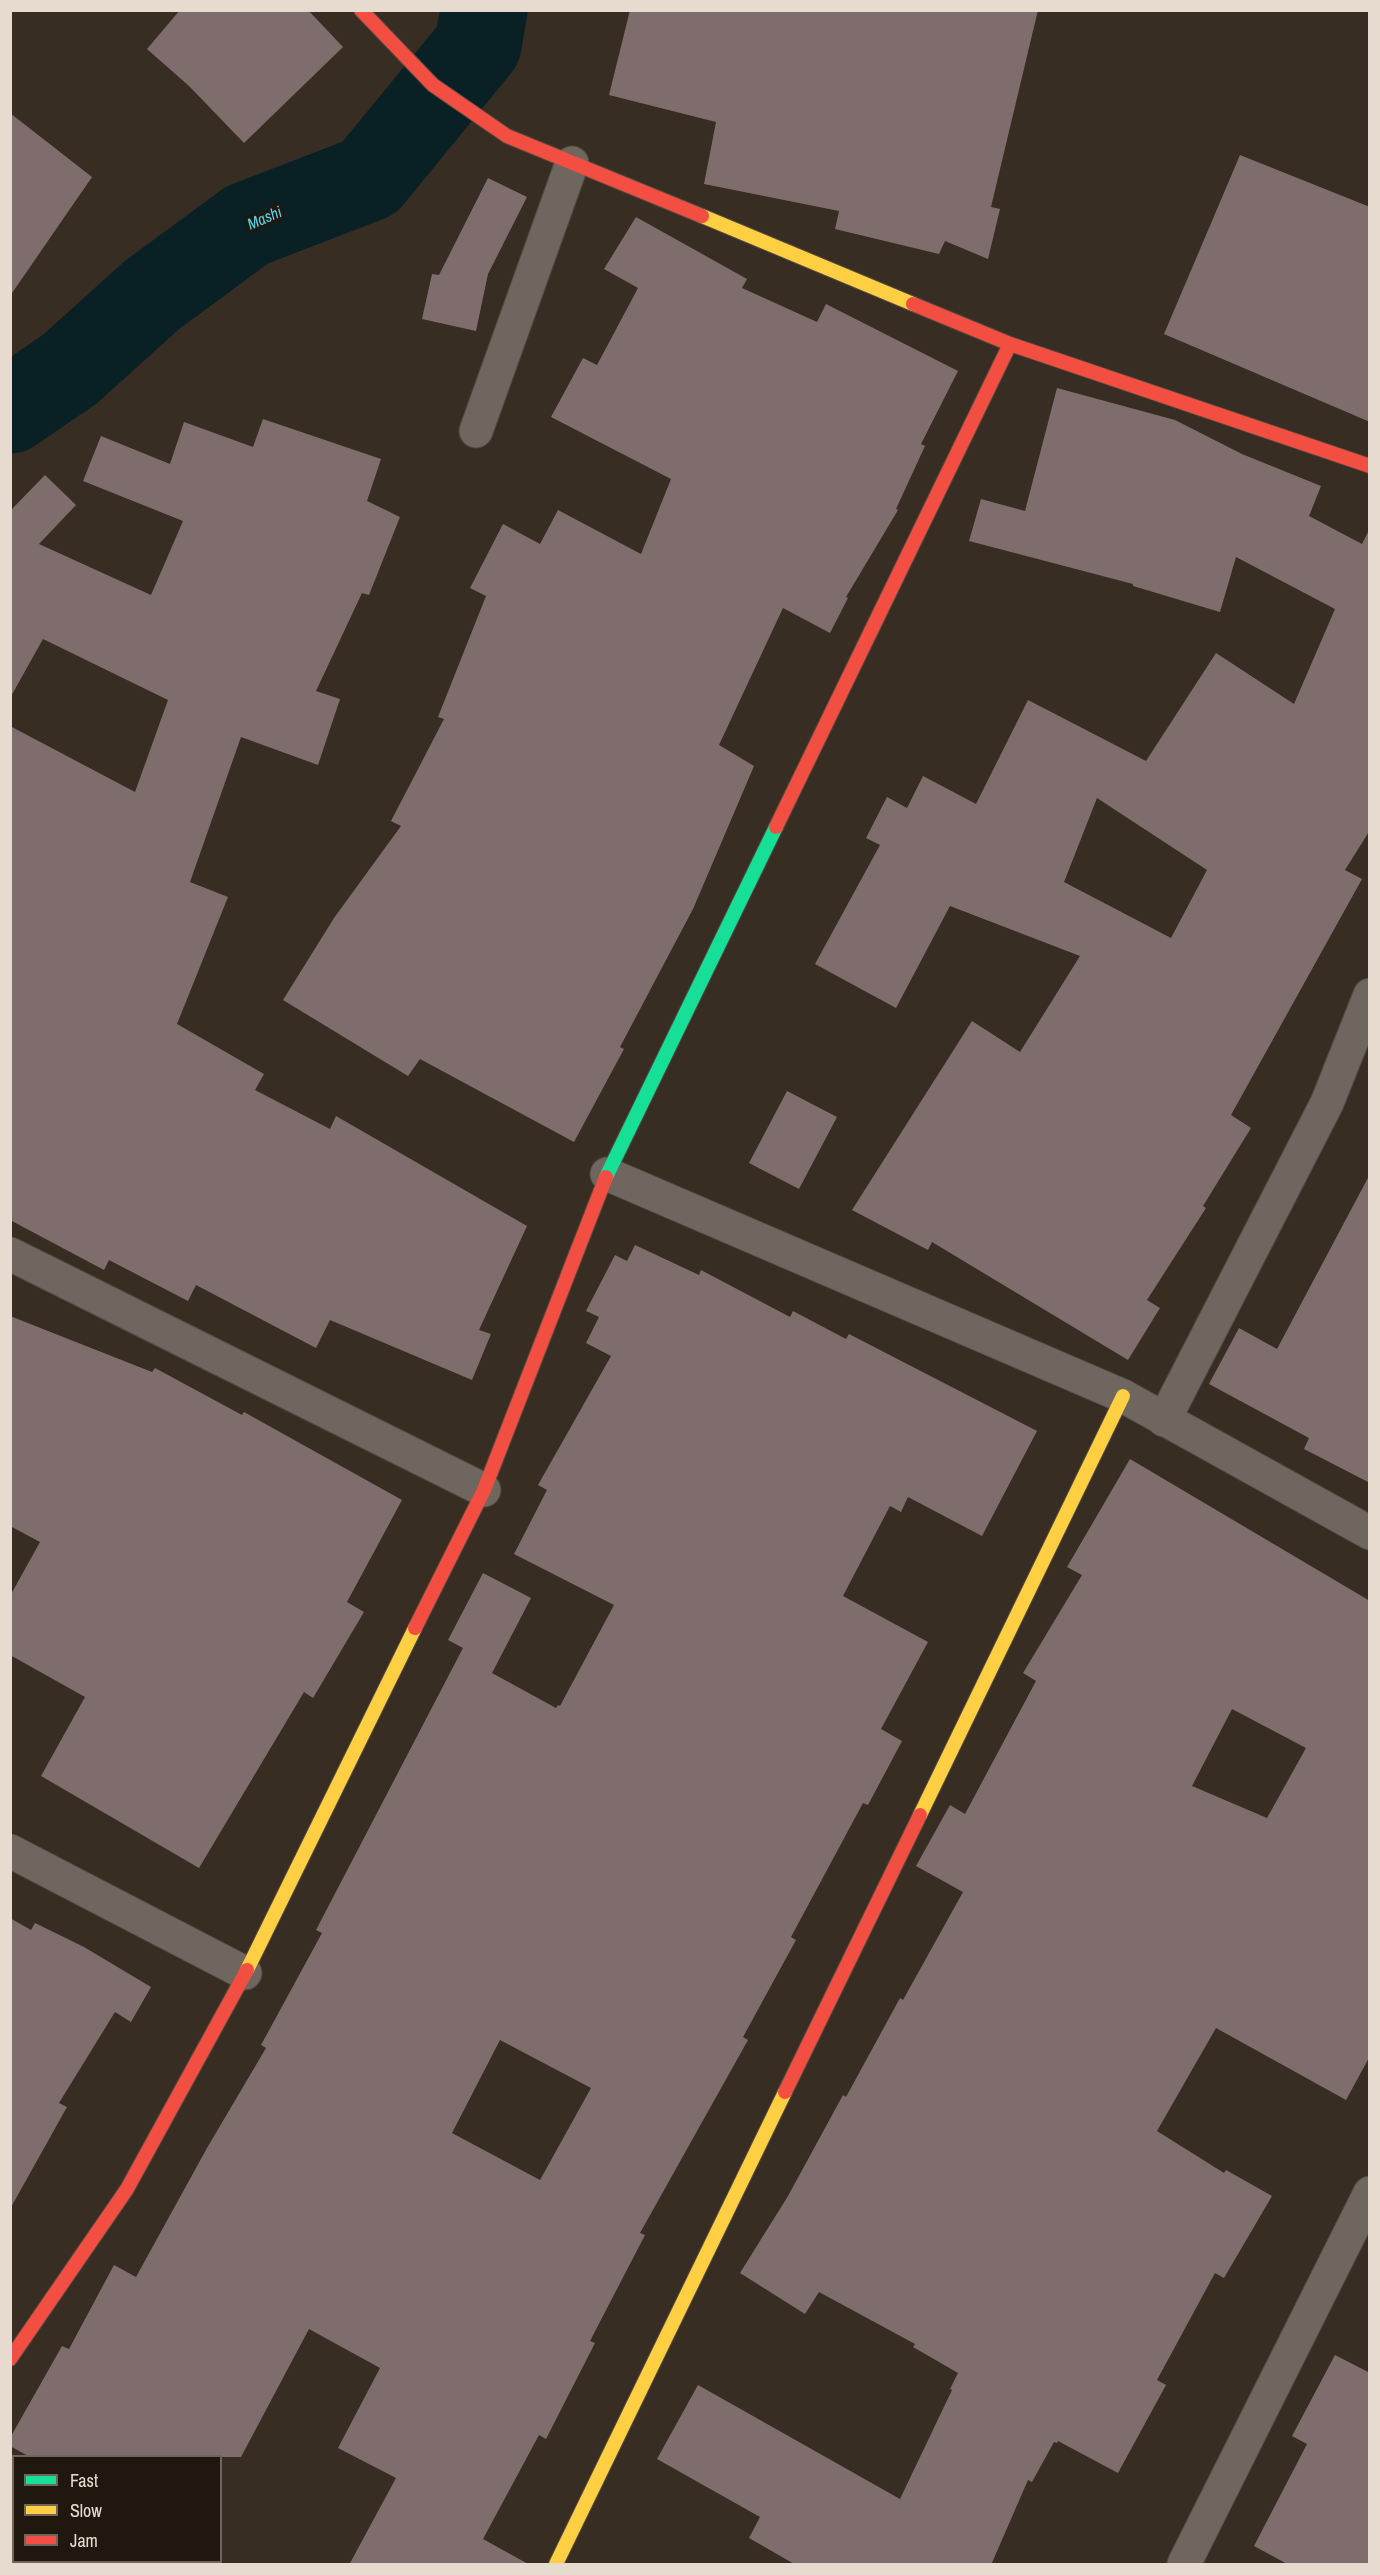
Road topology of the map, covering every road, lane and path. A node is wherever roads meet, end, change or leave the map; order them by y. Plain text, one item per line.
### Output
1 (361, 10) edge
2 (572, 163) junction
3 (1010, 344) junction
4 (476, 431) dead end
5 (1370, 466) edge
6 (1370, 995) edge
7 (607, 1174) junction
8 (10, 1254) edge
9 (1123, 1396) junction
10 (1164, 1420) junction
11 (484, 1490) junction
12 (1370, 1533) edge
13 (10, 1851) edge
14 (245, 1973) junction
15 (1370, 2193) edge
16 (10, 2359) edge
17 (556, 2565) edge
18 (1184, 2565) edge

1 - 2 street
2 - 3 street
2 - 4 street
3 - 5 street
3 - 7 street
6 - 10 street
7 - 9 street
7 - 11 street
8 - 11 street
9 - 10 street
9 - 17 street
10 - 12 street
11 - 14 street
13 - 14 street
14 - 16 street
15 - 18 street

